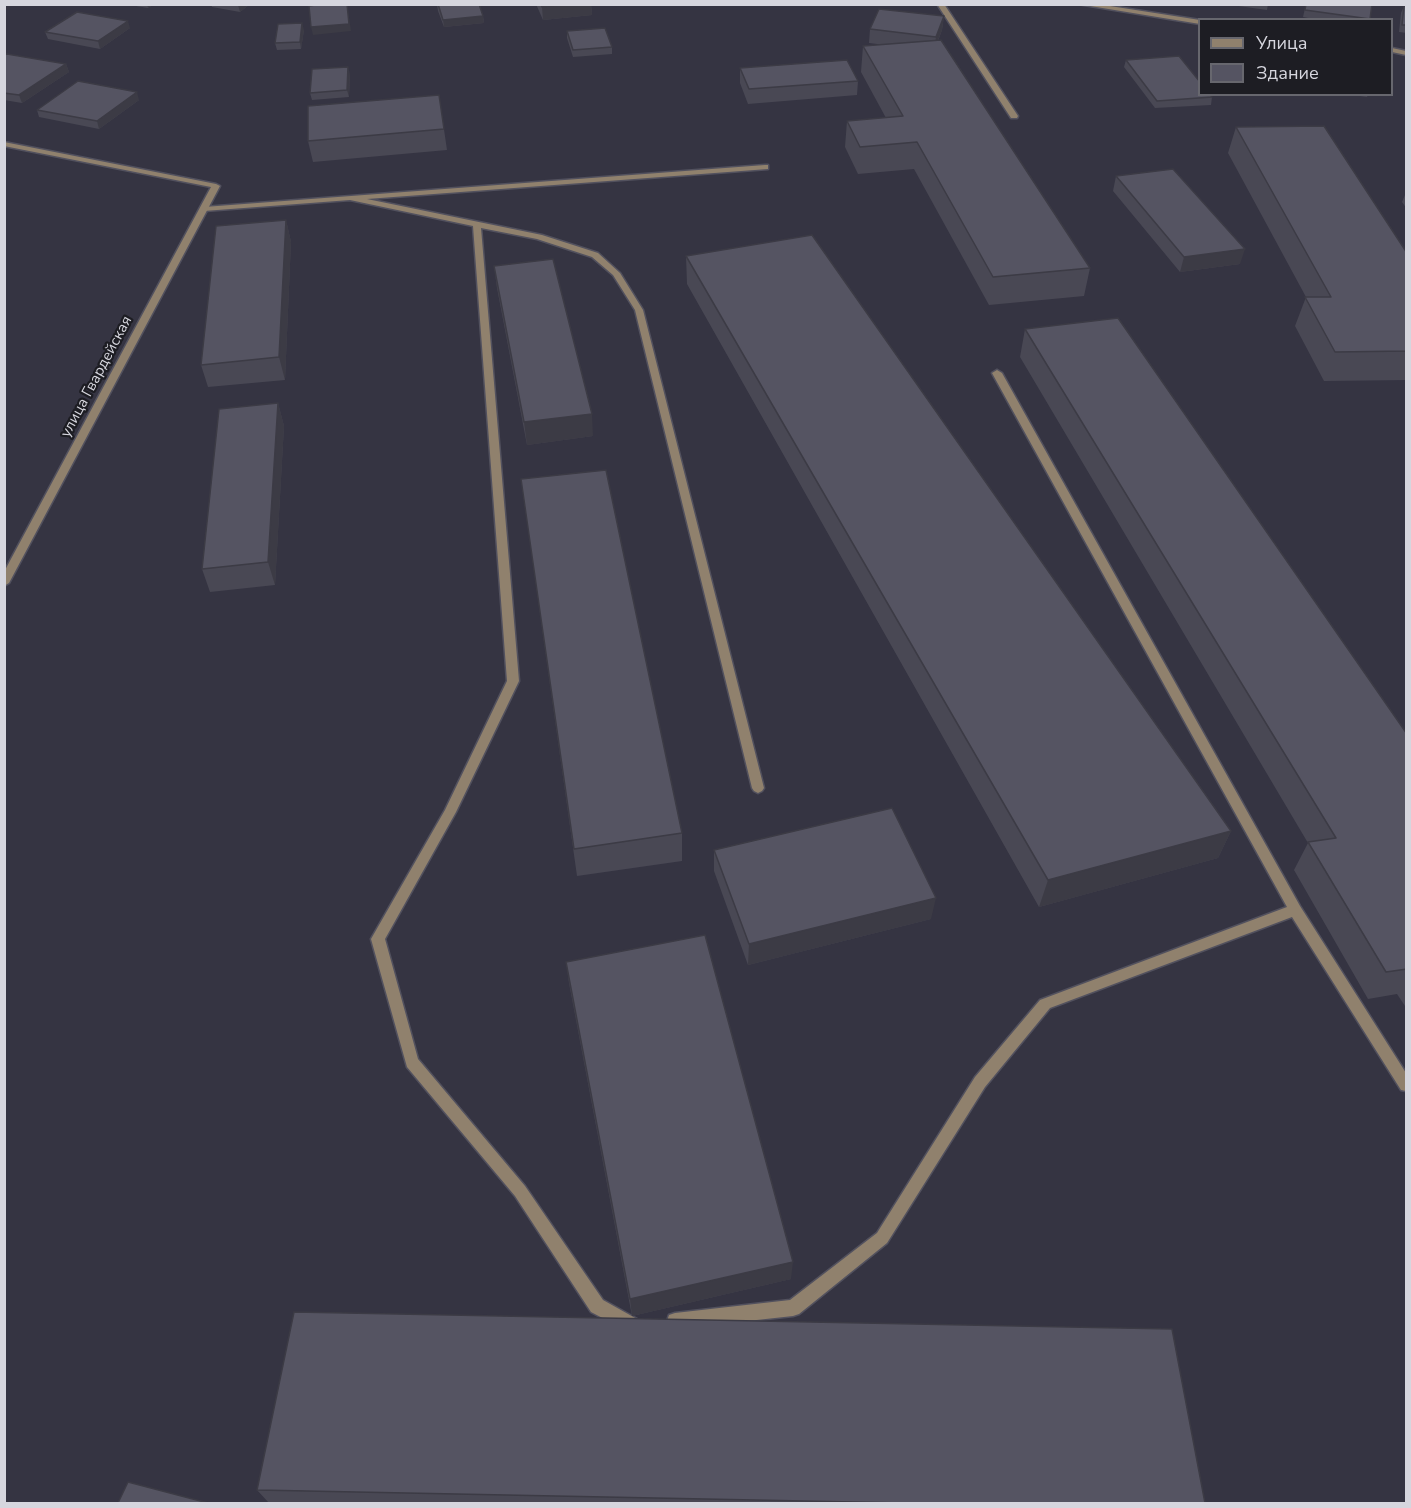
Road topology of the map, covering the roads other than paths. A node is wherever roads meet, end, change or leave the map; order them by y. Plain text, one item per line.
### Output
1 (940, 4) edge
2 (1081, 4) edge
3 (1198, 22) edge
4 (1014, 116) dead end
5 (4, 144) edge
6 (765, 167) dead end
7 (349, 198) junction
8 (204, 209) junction
9 (477, 224) junction
10 (997, 373) dead end
11 (4, 583) edge
12 (758, 788) dead end
13 (1295, 910) junction
14 (1407, 1085) edge
15 (667, 1322) edge
16 (644, 1324) edge

1 - 4 street
2 - 3 street
5 - 8 street, улица Гвардейская
6 - 7 street
7 - 8 street
7 - 9 street
8 - 11 street, улица Гвардейская
9 - 12 street
9 - 16 street
10 - 13 street
13 - 14 street
13 - 15 street

